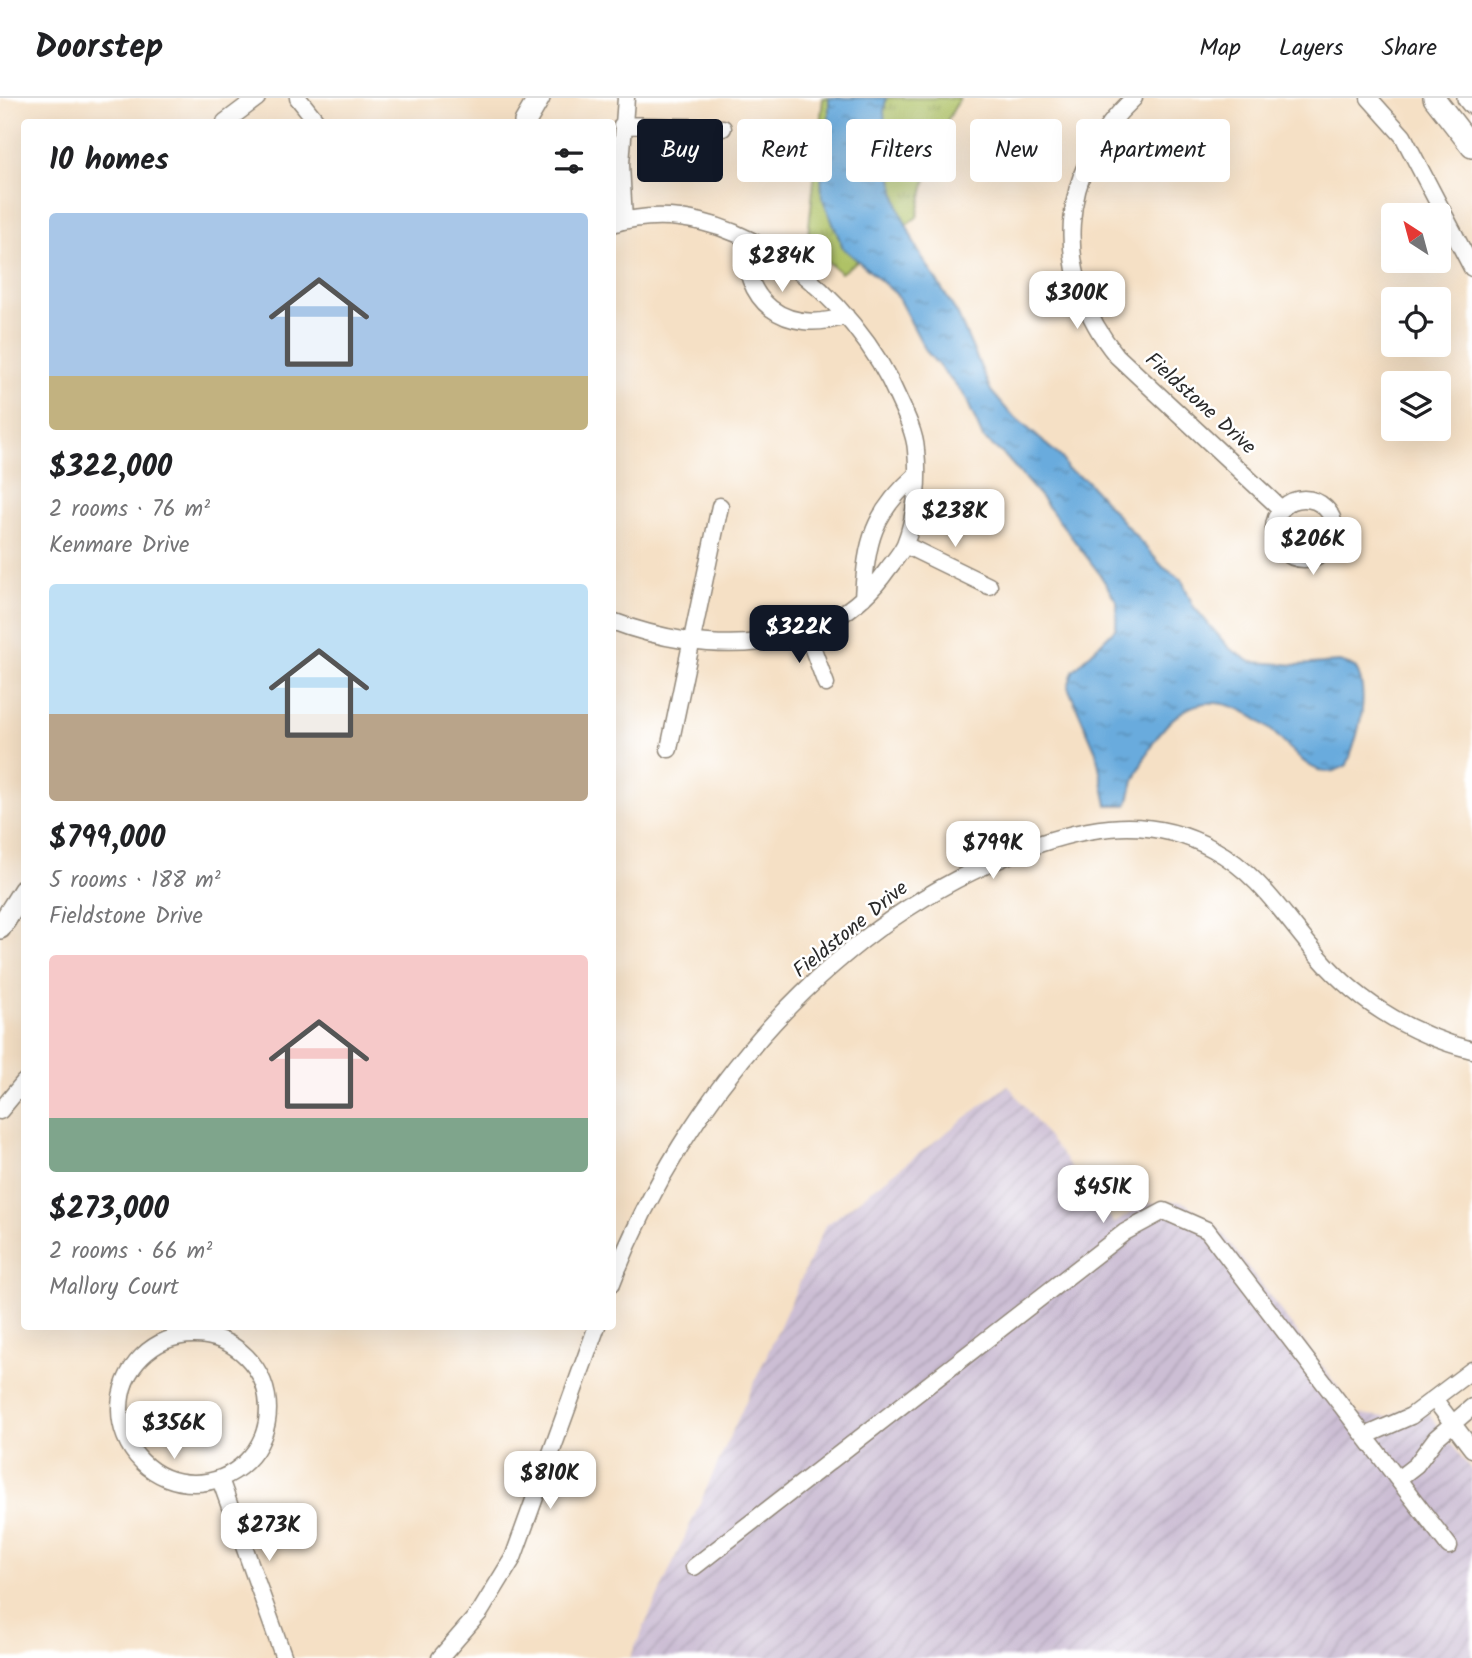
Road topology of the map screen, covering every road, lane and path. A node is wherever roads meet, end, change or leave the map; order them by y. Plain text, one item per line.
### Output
1 (257, 98) edge
2 (298, 98) edge
3 (539, 98) edge
4 (626, 98) edge
5 (1134, 98) edge
6 (1369, 98) edge
7 (1434, 98) edge
8 (1468, 98) edge
9 (1472, 103) edge
10 (229, 119) edge
11 (315, 119) edge
12 (527, 119) edge
13 (622, 125) junction
14 (637, 125) edge
15 (1472, 147) edge
16 (618, 223) edge
17 (745, 238) junction
18 (1472, 268) edge
19 (846, 316) junction
20 (916, 475) junction
21 (720, 506) dead end
22 (1281, 509) dead end
23 (905, 545) junction
24 (989, 586) dead end
25 (863, 598) junction
26 (616, 622) edge
27 (807, 633) junction
28 (690, 639) junction
29 (826, 684) dead end
30 (668, 749) dead end
31 (21, 895) edge
32 (0, 928) edge
33 (1472, 1049) edge
34 (21, 1086) edge
35 (0, 1111) edge
36 (616, 1274) edge
37 (596, 1330) edge
38 (1472, 1370) edge
39 (1434, 1399) junction
40 (1472, 1407) edge
41 (1453, 1424) junction
42 (1365, 1436) junction
43 (1472, 1449) edge
44 (220, 1479) junction
45 (1398, 1479) junction
46 (1449, 1546) dead end
47 (694, 1567) dead end
48 (284, 1658) edge
49 (440, 1658) edge

1 - 10 street
2 - 11 street
3 - 12 main road
4 - 13 street
5 - 22 street, Fieldstone Drive
6 - 18 street
7 - 15 main road
8 - 9 main road
13 - 14 street
13 - 16 street
16 - 17 street
17 - 19 street
17 - 19 street
19 - 20 street
20 - 23 street
20 - 25 street
21 - 28 street
23 - 24 street
23 - 25 street
25 - 27 street
26 - 28 street
27 - 28 street
27 - 29 street
28 - 30 street
31 - 32 main road
33 - 36 street, Fieldstone Drive
34 - 35 street
37 - 49 street
38 - 39 street
39 - 41 street
39 - 42 street
40 - 41 street
41 - 43 street
41 - 45 street
42 - 45 street
42 - 47 street
44 - 44 street
44 - 48 street
45 - 46 street

